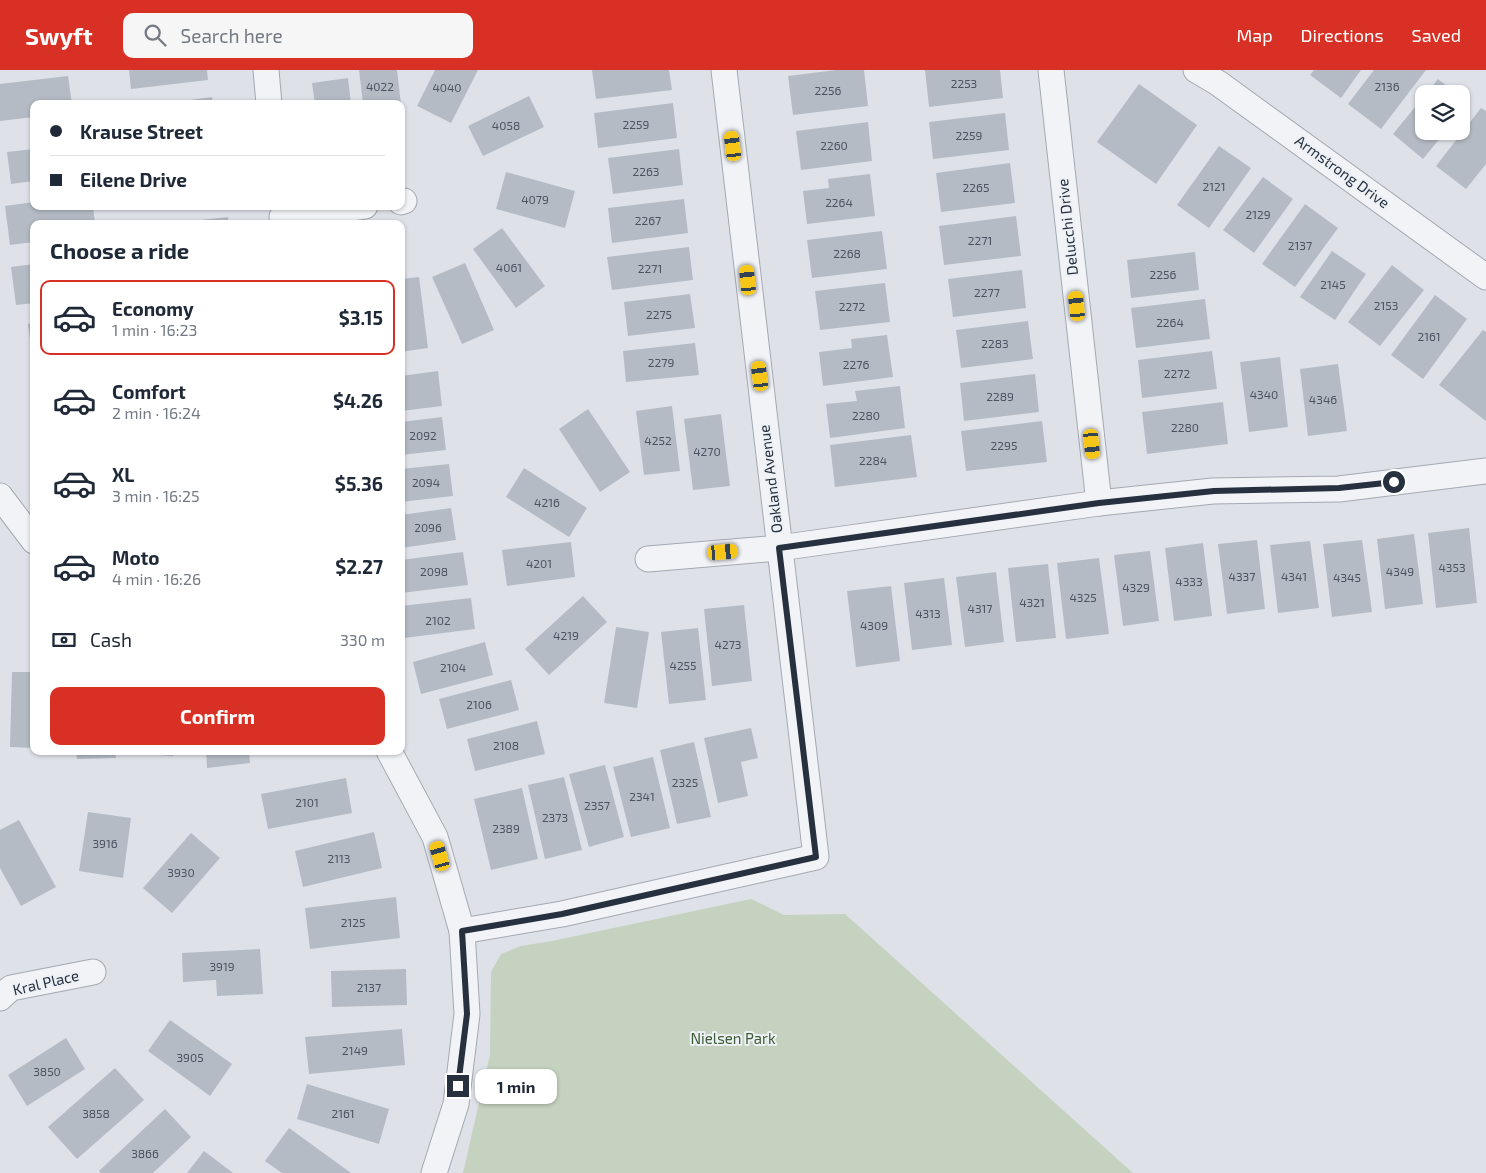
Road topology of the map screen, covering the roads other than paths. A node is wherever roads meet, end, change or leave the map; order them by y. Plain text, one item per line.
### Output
1 (266, 70) edge
2 (724, 70) edge
3 (1051, 70) edge
4 (1196, 70) edge
5 (269, 100) edge
6 (332, 210) edge
7 (282, 216) edge
8 (1486, 277) edge
9 (1486, 471) edge
10 (0, 496) edge
11 (1099, 503) junction
12 (30, 536) edge
13 (779, 548) junction
14 (648, 558) dead end
15 (391, 755) edge
16 (462, 931) junction
17 (93, 972) dead end
18 (0, 998) edge
19 (434, 1173) edge

1 - 5 street
2 - 13 street, Oakland Avenue
3 - 11 street, Delucchi Drive
4 - 8 street, Armstrong Drive
6 - 7 street
9 - 11 street
10 - 12 street
11 - 13 street
13 - 14 street
13 - 16 street, Oakland Avenue
15 - 16 street
16 - 19 street
17 - 18 street, Kral Place

